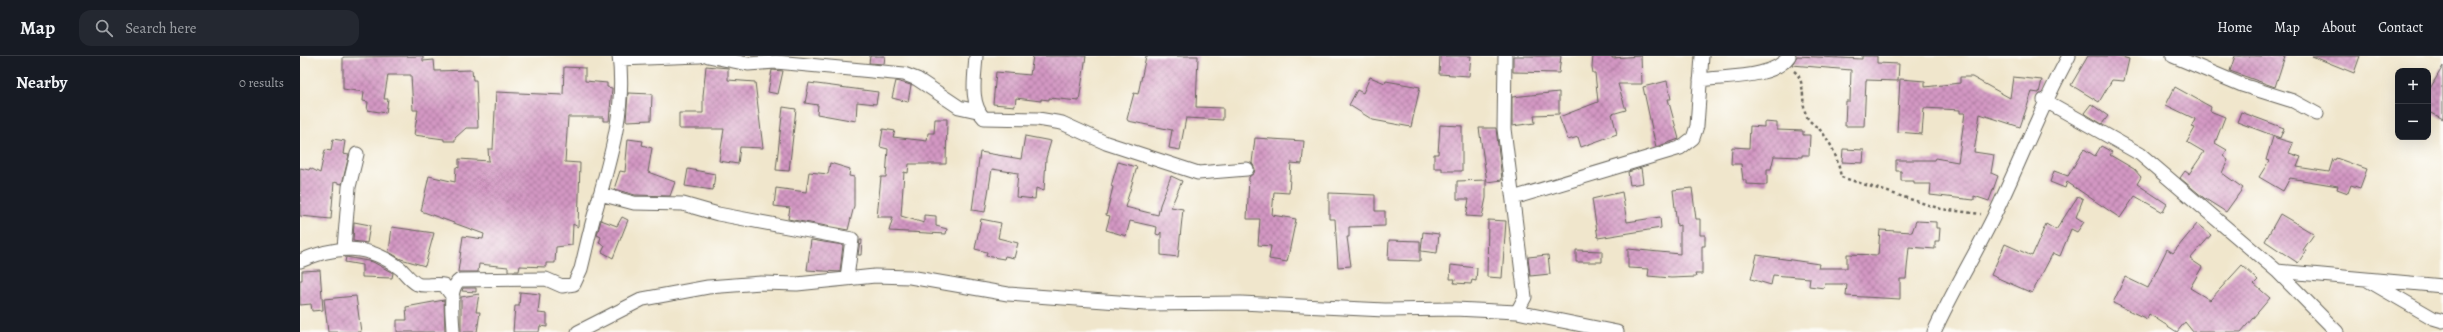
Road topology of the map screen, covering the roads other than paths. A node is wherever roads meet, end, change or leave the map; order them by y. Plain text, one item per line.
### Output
1 (700, 56) edge
2 (708, 56) edge
3 (976, 56) edge
4 (1505, 56) edge
5 (1702, 56) edge
6 (1789, 56) edge
7 (2069, 56) edge
8 (2173, 56) edge
9 (619, 57) edge
10 (1700, 80) junction
11 (2044, 100) junction
12 (977, 110) junction
13 (2317, 114) dead end
14 (357, 154) dead end
15 (1247, 169) dead end
16 (600, 194) junction
17 (1513, 198) junction
18 (344, 248) junction
19 (300, 261) edge
20 (2276, 272) junction
21 (847, 278) junction
22 (2366, 279) junction
23 (2443, 286) edge
24 (453, 297) junction
25 (1517, 312) junction
26 (2443, 321) edge
27 (453, 332) edge
28 (578, 332) edge
29 (1617, 332) edge
30 (1936, 332) edge
31 (2337, 332) edge

1 - 9 street
2 - 12 street
3 - 12 street
4 - 17 street
5 - 10 street
6 - 10 street
7 - 11 street
8 - 13 street
9 - 16 street
10 - 17 street
11 - 20 street
11 - 30 street
12 - 15 street
14 - 18 street
16 - 21 street
16 - 24 street
17 - 25 street
18 - 19 street
18 - 24 street
20 - 22 street
20 - 31 street
21 - 25 street
21 - 28 street
22 - 23 street
22 - 26 street
24 - 27 street
25 - 29 street

